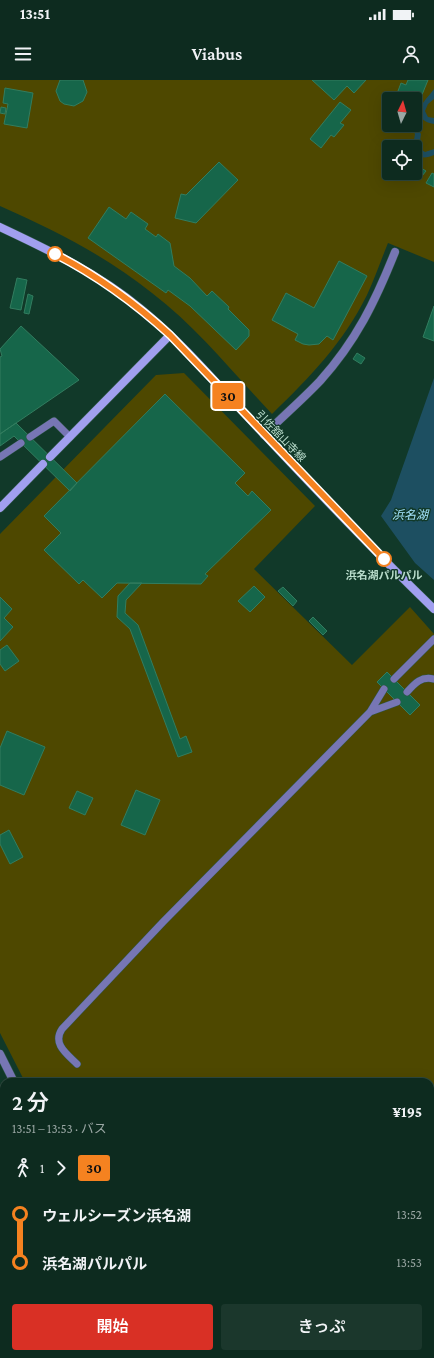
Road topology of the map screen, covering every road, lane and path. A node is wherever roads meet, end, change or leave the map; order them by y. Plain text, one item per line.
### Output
1 (0, 228) edge
2 (395, 252) dead end
3 (170, 335) junction
4 (264, 435) junction
5 (30, 437) dead end
6 (70, 437) junction
7 (21, 443) dead end
8 (0, 457) edge
9 (50, 457) dead end
10 (43, 464) dead end
11 (0, 508) edge
12 (434, 609) edge
13 (434, 639) edge
14 (434, 679) edge
15 (394, 680) dead end
16 (384, 689) dead end
17 (407, 692) dead end
18 (397, 702) dead end
19 (370, 712) junction
20 (0, 1054) edge
21 (77, 1064) dead end
22 (12, 1078) edge

1 - 3 main road, 引佐舘山寺線
2 - 4 street
3 - 4 main road, 引佐舘山寺線
3 - 6 main road
4 - 12 main road, 引佐舘山寺線
5 - 6 lane
6 - 9 main road
7 - 8 lane
10 - 11 main road
13 - 15 lane
14 - 17 lane
16 - 19 lane
18 - 19 lane
19 - 21 lane
20 - 22 street

